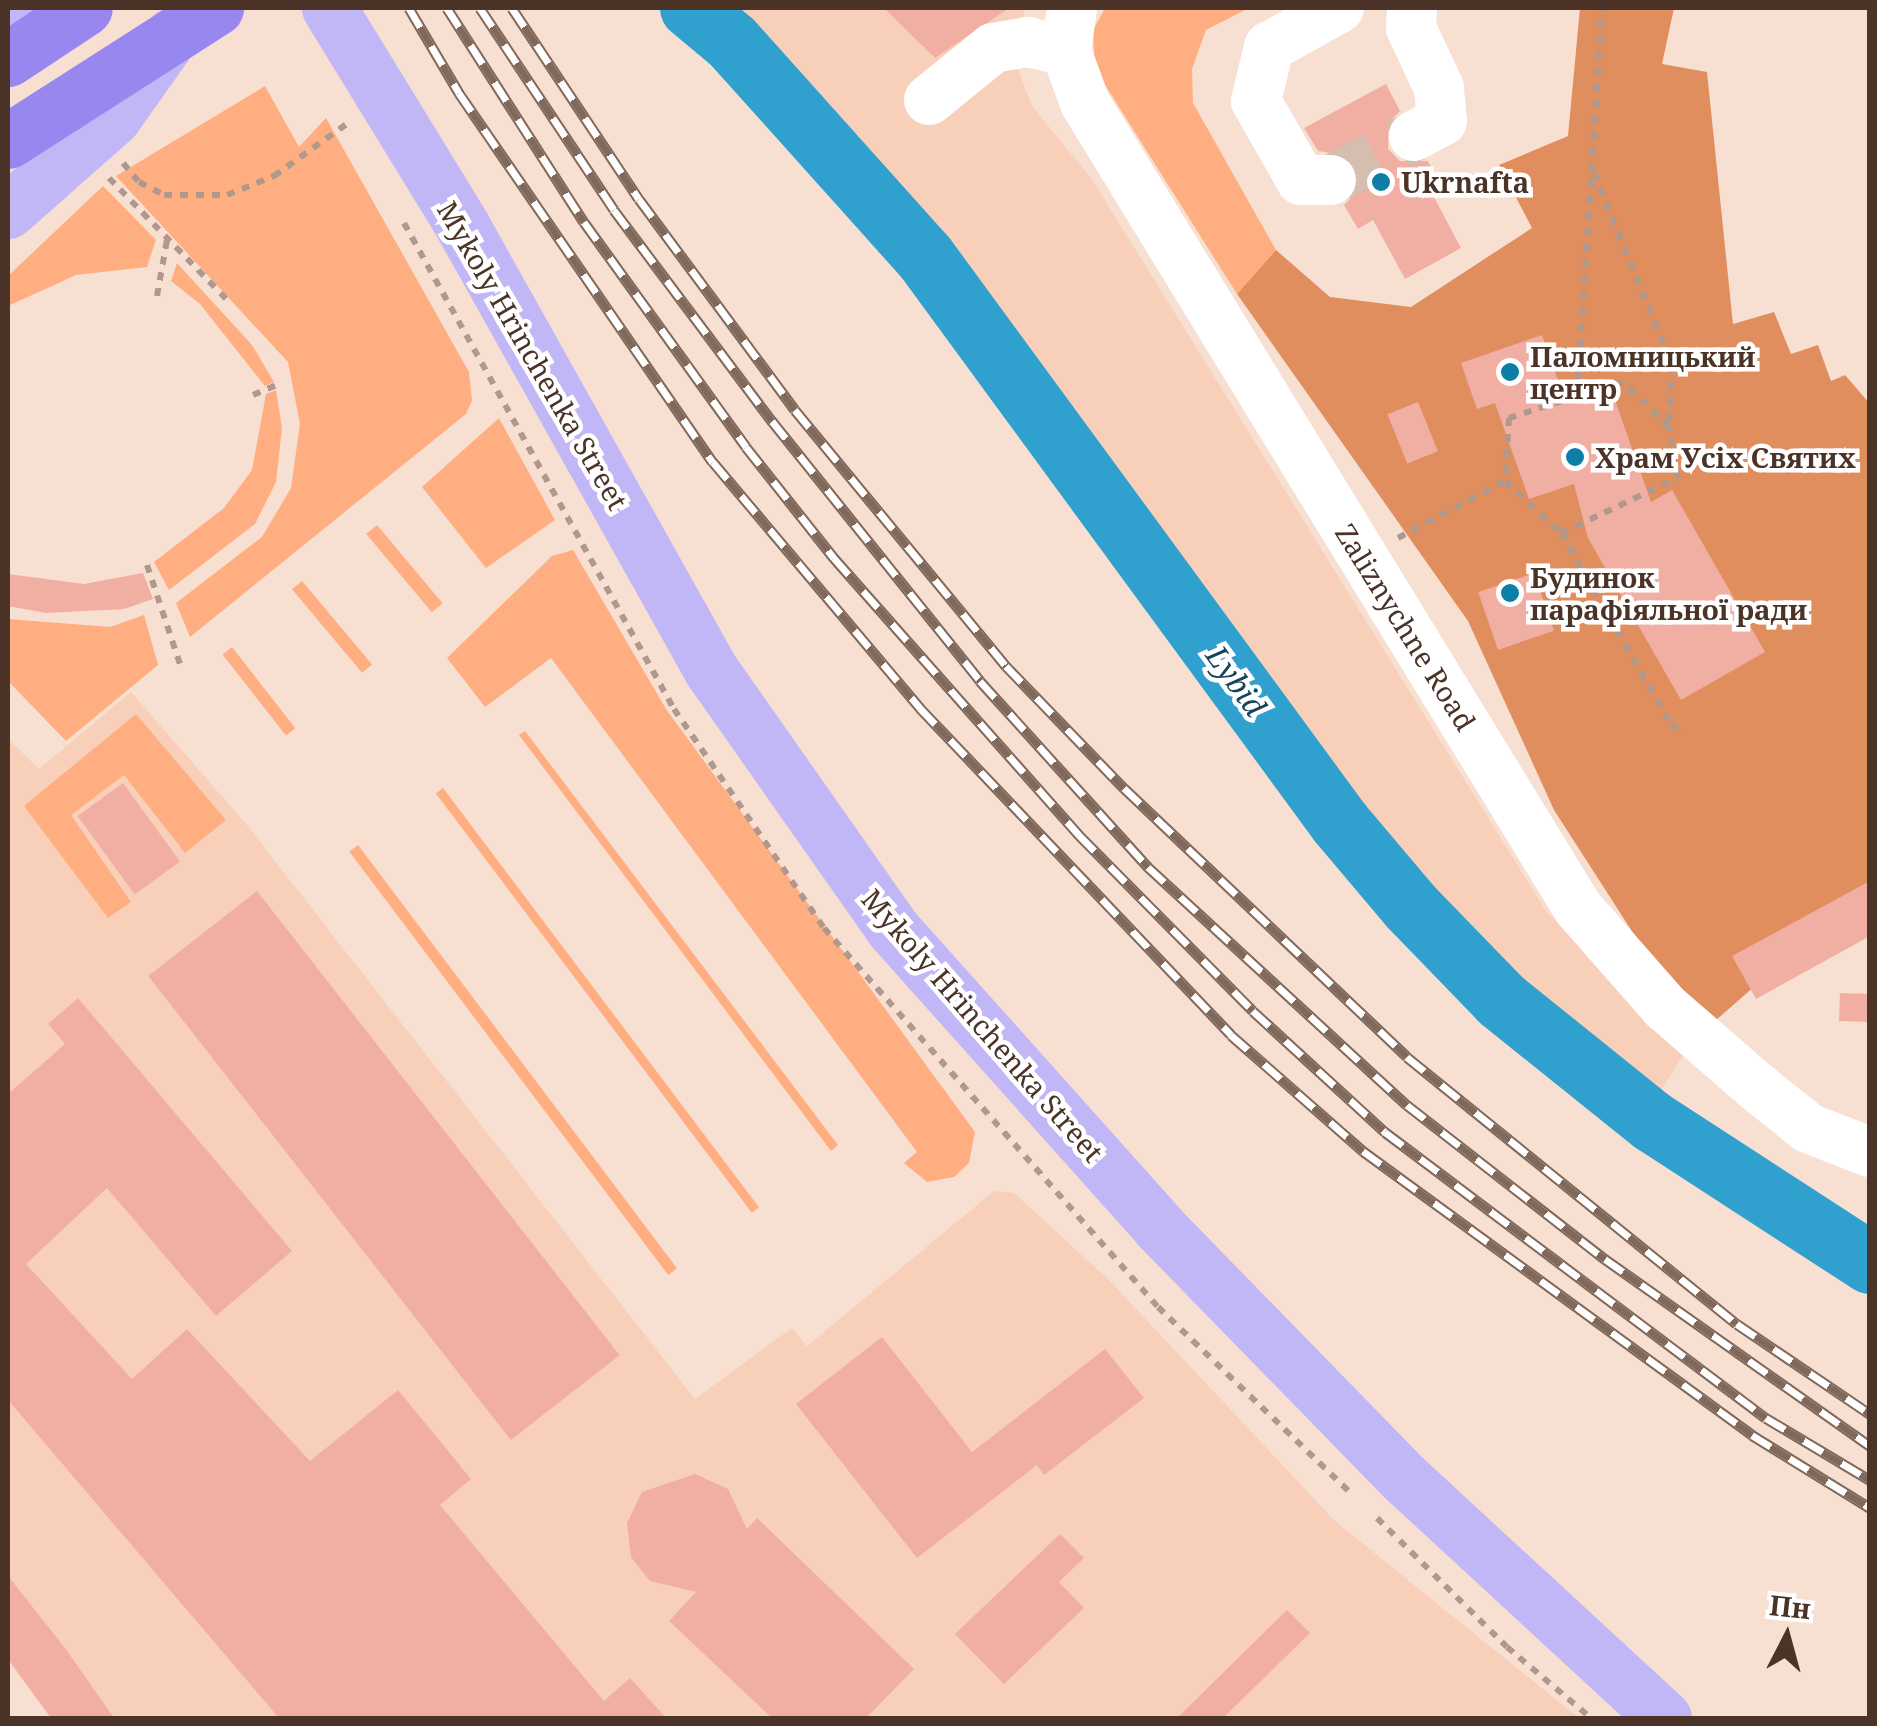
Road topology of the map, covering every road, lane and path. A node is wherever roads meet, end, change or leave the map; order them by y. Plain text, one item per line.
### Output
1 (46, 8) edge
2 (85, 8) edge
3 (328, 8) edge
4 (1339, 8) edge
5 (1412, 8) edge
6 (1602, 8) edge
7 (8, 18) edge
8 (195, 20) edge
9 (1069, 29) edge
10 (8, 59) edge
11 (929, 100) dead end
12 (348, 122) dead end
13 (1414, 136) tunnel mouth
14 (8, 141) edge
15 (122, 162) dead end
16 (1594, 172) junction
17 (105, 174) dead end
18 (1330, 180) dead end
19 (8, 211) edge
20 (167, 239) junction
21 (157, 296) dead end
22 (228, 302) dead end
23 (282, 384) dead end
24 (252, 395) dead end
25 (1577, 395) junction
26 (1669, 427) junction
27 (1505, 481) junction
28 (1562, 533) junction
29 (1384, 546) dead end
30 (147, 564) dead end
31 (180, 667) dead end
32 (1686, 733) dead end
33 (1870, 1152) edge
34 (1336, 1478) dead end
35 (1591, 1718) edge
36 (1664, 1718) edge

1 - 7 main road
2 - 10 highway
3 - 36 main road, Mykoly Hrinchenka Street
4 - 18 street
5 - 13 street
6 - 16 path
8 - 14 highway
8 - 19 main road
9 - 11 street
9 - 33 street, Zaliznychne Road
12 - 15 path
16 - 25 path
16 - 26 path
17 - 20 path
20 - 21 path
20 - 22 path
23 - 24 path
25 - 26 path
25 - 27 path
26 - 28 path
27 - 28 path
27 - 29 path
28 - 32 path
30 - 31 path
34 - 35 path

